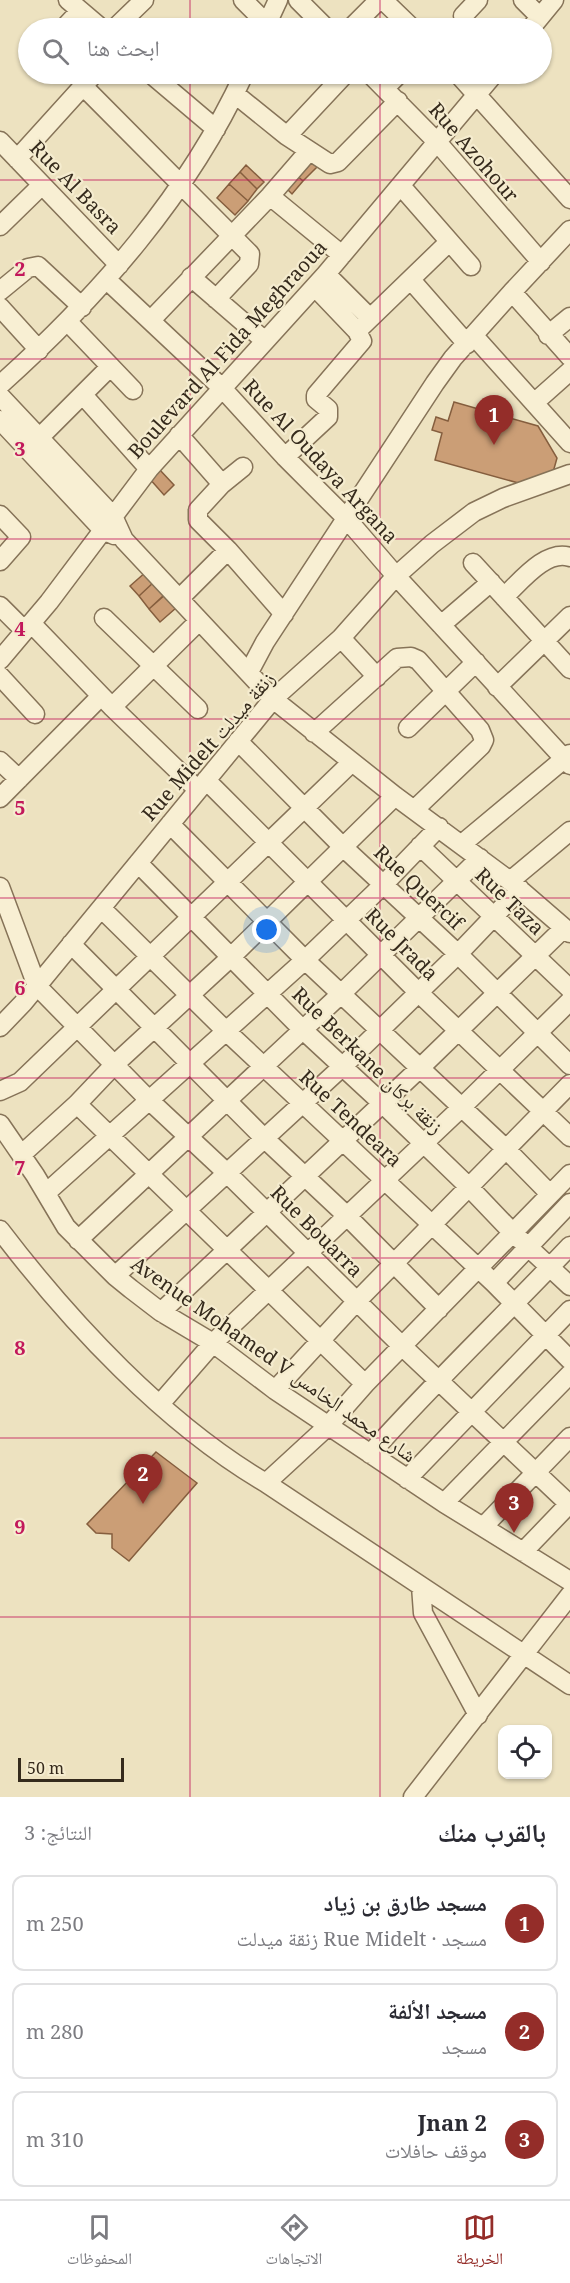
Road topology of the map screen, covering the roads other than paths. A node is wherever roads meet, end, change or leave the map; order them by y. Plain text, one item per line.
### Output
1 (144, 0) edge
2 (243, 0) edge
3 (278, 0) edge
4 (298, 0) edge
5 (478, 0) edge
6 (523, 0) edge
7 (554, 0) edge
8 (386, 2) edge
9 (74, 5) edge
10 (463, 16) dead end
11 (89, 18) edge
12 (125, 18) edge
13 (259, 18) edge
14 (270, 18) edge
15 (316, 18) edge
16 (364, 18) edge
17 (402, 18) edge
18 (533, 18) edge
19 (540, 18) edge
20 (84, 84) edge
21 (92, 84) edge
22 (163, 84) edge
23 (240, 84) edge
24 (336, 84) edge
25 (381, 84) edge
26 (389, 84) edge
27 (469, 84) edge
28 (486, 84) edge
29 (385, 88) junction
30 (478, 93) junction
31 (235, 94) junction
32 (398, 101) junction
33 (216, 129) junction
34 (287, 136) junction
35 (0, 141) edge
36 (438, 143) junction
37 (309, 151) junction
38 (16, 159) junction
39 (181, 184) junction
40 (42, 185) junction
41 (401, 186) junction
42 (270, 196) junction
43 (570, 199) edge
44 (0, 226) edge
45 (570, 230) edge
46 (232, 235) junction
47 (449, 242) junction
48 (342, 255) junction
49 (540, 262) junction
50 (119, 265) junction
51 (471, 266) dead end
52 (191, 277) junction
53 (107, 280) junction
54 (411, 280) junction
55 (320, 281) junction
56 (0, 291) edge
57 (512, 292) junction
58 (216, 298) junction
59 (0, 307) edge
60 (82, 307) junction
61 (570, 317) edge
62 (370, 318) junction
63 (151, 320) junction
64 (68, 322) junction
65 (357, 331) junction
66 (548, 335) junction
67 (470, 340) junction
68 (265, 341) junction
69 (39, 350) junction
70 (570, 357) edge
71 (110, 367) junction
72 (570, 370) edge
73 (0, 385) edge
74 (222, 388) junction
75 (133, 390) dead end
76 (83, 395) junction
77 (0, 396) edge
78 (534, 403) junction
79 (0, 420) edge
80 (179, 435) junction
81 (39, 438) junction
82 (570, 443) edge
83 (285, 457) junction
84 (243, 467) dead end
85 (149, 469) junction
86 (570, 474) edge
87 (222, 484) junction
88 (0, 515) edge
89 (346, 518) junction
90 (108, 523) junction
91 (228, 550) junction
92 (570, 557) edge
93 (0, 561) edge
94 (473, 563) dead end
95 (396, 576) junction
96 (491, 582) junction
97 (504, 597) junction
98 (180, 598) junction
99 (0, 606) edge
100 (284, 614) junction
101 (570, 616) edge
102 (104, 618) dead end
103 (199, 621) junction
104 (441, 625) junction
105 (27, 627) junction
106 (341, 638) junction
107 (544, 641) junction
108 (0, 660) edge
109 (476, 662) junction
110 (155, 667) junction
111 (570, 669) edge
112 (249, 672) junction
113 (0, 676) edge
114 (377, 677) junction
115 (497, 687) junction
116 (445, 692) junction
117 (273, 699) junction
118 (107, 702) junction
119 (198, 709) dead end
120 (35, 714) dead end
121 (408, 728) dead end
122 (314, 733) junction
123 (238, 741) junction
124 (568, 759) edge
125 (0, 761) edge
126 (352, 762) junction
127 (19, 779) junction
128 (202, 785) junction
129 (395, 796) junction
130 (0, 798) edge
131 (305, 807) junction
132 (414, 810) junction
133 (170, 824) junction
134 (438, 827) junction
135 (570, 831) edge
136 (269, 844) junction
137 (462, 844) junction
138 (420, 846) junction
139 (343, 847) junction
140 (480, 858) junction
141 (138, 863) junction
142 (457, 882) junction
143 (228, 883) junction
144 (307, 883) junction
145 (383, 885) junction
146 (515, 885) junction
147 (0, 887) edge
148 (101, 908) junction
149 (191, 916) junction
150 (495, 917) junction
151 (419, 918) junction
152 (346, 920) junction
153 (266, 922) junction
154 (566, 923) edge
155 (71, 944) junction
156 (458, 954) junction
157 (381, 955) junction
158 (150, 956) junction
159 (535, 956) junction
160 (230, 958) junction
161 (305, 960) junction
162 (37, 986) junction
163 (116, 989) junction
164 (570, 989) edge
165 (342, 993) junction
166 (419, 993) junction
167 (498, 993) junction
168 (267, 994) junction
169 (190, 995) junction
170 (570, 1001) edge
171 (0, 1027) edge
172 (76, 1028) junction
173 (154, 1028) junction
174 (302, 1029) junction
175 (379, 1030) junction
176 (226, 1031) junction
177 (459, 1031) junction
178 (538, 1033) junction
179 (115, 1064) junction
180 (190, 1065) junction
181 (570, 1065) edge
182 (264, 1067) junction
183 (342, 1067) junction
184 (420, 1068) junction
185 (500, 1069) junction
186 (570, 1084) edge
187 (0, 1091) edge
188 (150, 1101) junction
189 (227, 1101) junction
190 (302, 1102) junction
191 (77, 1104) junction
192 (382, 1104) junction
193 (462, 1107) junction
194 (543, 1111) junction
195 (0, 1124) edge
196 (111, 1136) junction
197 (190, 1137) junction
198 (570, 1137) edge
199 (264, 1138) junction
200 (343, 1141) junction
201 (423, 1144) junction
202 (506, 1149) junction
203 (21, 1155) junction
204 (227, 1173) junction
205 (570, 1173) edge
206 (149, 1174) junction
207 (305, 1178) junction
208 (384, 1179) junction
209 (469, 1187) junction
210 (46, 1193) junction
211 (550, 1194) junction
212 (570, 1203) edge
213 (186, 1211) junction
214 (266, 1213) junction
215 (346, 1215) junction
216 (431, 1225) junction
217 (0, 1230) edge
218 (512, 1232) junction
219 (78, 1240) junction
220 (570, 1246) edge
221 (528, 1247) junction
222 (227, 1251) junction
223 (307, 1252) junction
224 (394, 1264) junction
225 (550, 1267) junction
226 (477, 1269) junction
227 (115, 1276) junction
228 (494, 1283) junction
229 (570, 1286) edge
230 (268, 1292) junction
231 (356, 1302) junction
232 (515, 1305) junction
233 (440, 1309) junction
234 (570, 1310) edge
235 (161, 1312) junction
236 (545, 1336) junction
237 (319, 1341) junction
238 (213, 1343) junction
239 (403, 1347) junction
240 (570, 1360) edge
241 (570, 1374) edge
242 (439, 1380) junction
243 (365, 1384) junction
244 (275, 1390) junction
245 (160, 1404) junction
246 (471, 1412) junction
247 (328, 1426) junction
248 (570, 1437) edge
249 (503, 1442) junction
250 (370, 1454) junction
251 (537, 1471) junction
252 (407, 1479) junction
253 (266, 1483) junction
254 (444, 1503) junction
255 (570, 1504) edge
256 (483, 1527) junction
257 (523, 1552) junction
258 (570, 1581) edge
259 (421, 1586) junction
260 (570, 1595) edge
261 (523, 1655) junction
262 (570, 1685) edge
263 (478, 1715) junction
264 (413, 1797) edge

1 - 12 street
2 - 13 street
3 - 14 street
4 - 15 street
5 - 10 street
6 - 18 street
7 - 19 street
8 - 16 street
8 - 17 street
9 - 11 street
20 - 38 street
21 - 39 street
22 - 33 street
23 - 31 street
24 - 34 street
25 - 29 street, Rue Azohour
26 - 29 street
27 - 30 street
28 - 30 street, Boulevard Al Fida Meghraoua
29 - 32 street, Rue Azohour
30 - 36 street, Boulevard Al Fida Meghraoua
30 - 43 street
31 - 33 street
31 - 34 street
32 - 36 street, Rue Azohour
32 - 37 street
33 - 39 street
34 - 37 street
35 - 38 street, Rue Al Basra
36 - 41 street, Boulevard Al Fida Meghraoua
36 - 49 street, Rue Azohour
37 - 42 street
38 - 40 street, Rue Al Basra
39 - 46 street
39 - 50 street
40 - 44 street
40 - 50 street, Rue Al Basra
41 - 47 street
41 - 48 street, Boulevard Al Fida Meghraoua
42 - 46 street
42 - 48 street
45 - 49 street
46 - 52 street
46 - 58 street
47 - 51 street
47 - 54 street
48 - 55 street, Boulevard Al Fida Meghraoua
49 - 57 street
50 - 53 street
52 - 58 street
52 - 63 street
53 - 60 street
53 - 63 street, Rue Al Oudaya Argana
54 - 62 street
54 - 67 street
55 - 62 street
55 - 65 street
55 - 68 street, Boulevard Al Fida Meghraoua
56 - 60 street
57 - 66 street
57 - 67 street
58 - 68 street
59 - 69 street
60 - 64 street
61 - 66 street
62 - 65 street
63 - 74 street, Rue Al Oudaya Argana
64 - 69 street
64 - 71 street
65 - 83 street
66 - 70 street
67 - 78 street
67 - 89 street
68 - 74 street, Boulevard Al Fida Meghraoua
69 - 73 street
71 - 75 street
71 - 76 street
72 - 78 street
74 - 80 street, Boulevard Al Fida Meghraoua
74 - 83 street, Rue Al Oudaya Argana
76 - 81 street
76 - 85 street
77 - 81 street
78 - 82 street
79 - 90 street
80 - 85 street, Boulevard Al Fida Meghraoua
80 - 87 street
81 - 90 street
83 - 89 street, Rue Al Oudaya Argana
84 - 87 street
85 - 90 street, Boulevard Al Fida Meghraoua
86 - 95 street, Rue Midelt زنقة ميدلت
87 - 91 street
88 - 93 street
89 - 95 street, Rue Al Oudaya Argana
89 - 100 street
90 - 98 street
90 - 105 street, Boulevard Al Fida Meghraoua
91 - 98 street
91 - 100 street
92 - 97 street
94 - 96 street
95 - 104 street, Rue Al Oudaya Argana
95 - 106 street, Rue Midelt زنقة ميدلت
96 - 97 street
96 - 104 street
97 - 107 street
98 - 103 street
99 - 105 street, Rue Jrada
100 - 112 street
101 - 107 street
102 - 110 street
103 - 110 street
103 - 112 street
104 - 109 street, Rue Al Oudaya Argana
105 - 108 street, Boulevard Al Fida Meghraoua
105 - 118 street, Rue Jrada
106 - 114 street
106 - 117 street, Rue Midelt زنقة ميدلت
107 - 111 street
107 - 115 street
109 - 115 street, Rue Al Oudaya Argana
109 - 116 street
110 - 118 street
110 - 119 street
112 - 117 street
113 - 120 street
114 - 116 street
114 - 122 street
115 - 124 street, Rue Al Oudaya Argana
116 - 121 street
116 - 132 street
117 - 122 street
117 - 123 street, Rue Midelt زنقة ميدلت
118 - 127 street
118 - 128 street, Rue Jrada
122 - 126 street
123 - 128 street, Rue Midelt زنقة ميدلت
123 - 131 street, Rue Quercif
124 - 137 street
125 - 127 street
126 - 129 street
126 - 131 street
127 - 130 street
128 - 133 street, Rue Midelt زنقة ميدلت
128 - 136 street, Rue Jrada
129 - 132 street
129 - 139 street
131 - 136 street
131 - 139 street, Rue Quercif
132 - 134 street
133 - 141 street, Rue Midelt زنقة ميدلت
133 - 143 street
134 - 137 street
134 - 138 street
135 - 146 street
136 - 143 street
136 - 144 street, Rue Jrada
137 - 140 street
138 - 142 street, Rue Taza
138 - 145 street
139 - 144 street
139 - 145 street, Rue Quercif
140 - 142 street
140 - 146 street
141 - 148 street, Rue Midelt زنقة ميدلت
141 - 149 street, Rue Berkane زنقة بركان
142 - 150 street, Rue Taza
142 - 151 street
143 - 149 street
143 - 153 street
144 - 152 street, Rue Jrada
144 - 153 street
145 - 151 street, Rue Quercif
145 - 152 street
146 - 150 street
146 - 154 street
147 - 162 street
148 - 155 street, Rue Midelt زنقة ميدلت
148 - 158 street, Rue Tendeara
149 - 158 street
149 - 160 street, Rue Berkane زنقة بركان
150 - 156 street
150 - 159 street, Rue Taza
151 - 156 street, Rue Quercif
151 - 157 street
152 - 157 street, Rue Jrada
152 - 161 street
153 - 160 street
153 - 161 street
154 - 159 street
155 - 162 street, Rue Midelt زنقة ميدلت
155 - 163 street
156 - 166 street
156 - 167 street, Rue Quercif
157 - 165 street
157 - 166 street, Rue Jrada
158 - 163 street
158 - 169 street, Rue Tendeara
159 - 164 street, Rue Taza
159 - 167 street
160 - 168 street, Rue Berkane زنقة بركان
160 - 169 street
161 - 165 street
161 - 168 street
162 - 171 street, Rue Midelt زنقة ميدلت
162 - 172 street, Rue Bouarra
163 - 172 street
163 - 173 street
165 - 174 street
165 - 175 street
166 - 175 street
166 - 177 street, Rue Jrada
167 - 177 street
167 - 178 street, Rue Quercif
168 - 174 street, Rue Berkane زنقة بركان
168 - 176 street
169 - 173 street
169 - 176 street, Rue Tendeara
170 - 178 street
172 - 179 street, Rue Bouarra
172 - 187 street
173 - 179 street
173 - 180 street
174 - 182 street
174 - 183 street, Rue Berkane زنقة بركان
175 - 183 street
175 - 184 street
176 - 180 street
176 - 182 street, Rue Tendeara
177 - 184 street
177 - 185 street, Rue Jrada
178 - 181 street, Rue Quercif
178 - 185 street
179 - 188 street, Rue Bouarra
179 - 191 street
180 - 188 street
180 - 189 street
182 - 189 street
182 - 190 street, Rue Tendeara
183 - 190 street
183 - 192 street, Rue Berkane زنقة بركان
184 - 192 street
184 - 193 street
185 - 193 street
185 - 194 street, Rue Jrada
186 - 194 street
188 - 196 street
188 - 197 street, Rue Bouarra
189 - 197 street
189 - 199 street
190 - 199 street
190 - 200 street, Rue Tendeara
191 - 196 street
191 - 203 street
192 - 200 street
192 - 201 street, Rue Berkane زنقة بركان
193 - 201 street
193 - 202 street
194 - 198 street, Rue Jrada
194 - 202 street
195 - 203 street, Avenue Mohamed V شارع محمد الخامس
196 - 206 street
196 - 210 street
197 - 204 street, Rue Bouarra
197 - 206 street
199 - 204 street
199 - 207 street
200 - 207 street
200 - 208 street, Rue Tendeara
201 - 208 street
201 - 209 street, Rue Berkane زنقة بركان
202 - 209 street
202 - 211 street
203 - 210 street, Avenue Mohamed V شارع محمد الخامس
204 - 213 street
204 - 214 street, Rue Bouarra
205 - 211 street
206 - 213 street
206 - 219 street
207 - 214 street
207 - 215 street
208 - 215 street
208 - 216 street, Rue Tendeara
209 - 216 street
209 - 218 street, Rue Berkane زنقة بركان
210 - 219 street, Avenue Mohamed V شارع محمد الخامس
211 - 218 street
212 - 221 street
213 - 222 street
213 - 227 street
214 - 222 street
214 - 223 street, Rue Bouarra
215 - 223 street
215 - 224 street
216 - 224 street
216 - 226 street, Rue Tendeara
217 - 245 street
218 - 221 street, Rue Berkane زنقة بركان
218 - 226 street
219 - 227 street, Avenue Mohamed V شارع محمد الخامس
220 - 225 street
221 - 225 street, Rue Berkane زنقة بركان
221 - 228 street
222 - 230 street
222 - 235 street
223 - 230 street
223 - 231 street, Rue Bouarra
224 - 231 street
224 - 233 street
225 - 229 street, Rue Berkane زنقة بركان
225 - 232 street
226 - 228 street, Rue Tendeara
226 - 233 street
227 - 235 street, Avenue Mohamed V شارع محمد الخامس
228 - 232 street, Rue Tendeara
230 - 237 street
230 - 238 street
231 - 237 street
231 - 239 street, Rue Bouarra
232 - 236 street, Rue Tendeara
232 - 242 street
233 - 239 street
234 - 236 street
235 - 238 street, Avenue Mohamed V شارع محمد الخامس
236 - 240 street, Rue Tendeara
236 - 246 street
237 - 243 street
237 - 244 street
238 - 244 street, Avenue Mohamed V شارع محمد الخامس
238 - 245 street
239 - 242 street, Rue Bouarra
239 - 243 street
241 - 249 street
242 - 246 street, Rue Bouarra
242 - 250 street
243 - 247 street
244 - 247 street, Avenue Mohamed V شارع محمد الخامس
245 - 253 street
246 - 249 street, Rue Bouarra
246 - 252 street
247 - 250 street, Avenue Mohamed V شارع محمد الخامس
247 - 253 street
248 - 251 street
249 - 251 street, Rue Bouarra
249 - 254 street
250 - 252 street, Avenue Mohamed V شارع محمد الخامس
251 - 255 street, Rue Bouarra
251 - 256 street
252 - 254 street, Avenue Mohamed V شارع محمد الخامس
253 - 259 street
254 - 256 street, Avenue Mohamed V شارع محمد الخامس
255 - 257 street
256 - 257 street, Avenue Mohamed V شارع محمد الخامس
257 - 258 street, Avenue Mohamed V شارع محمد الخامس
259 - 261 street
259 - 263 street
260 - 261 street
261 - 262 street
261 - 263 street
263 - 264 street

